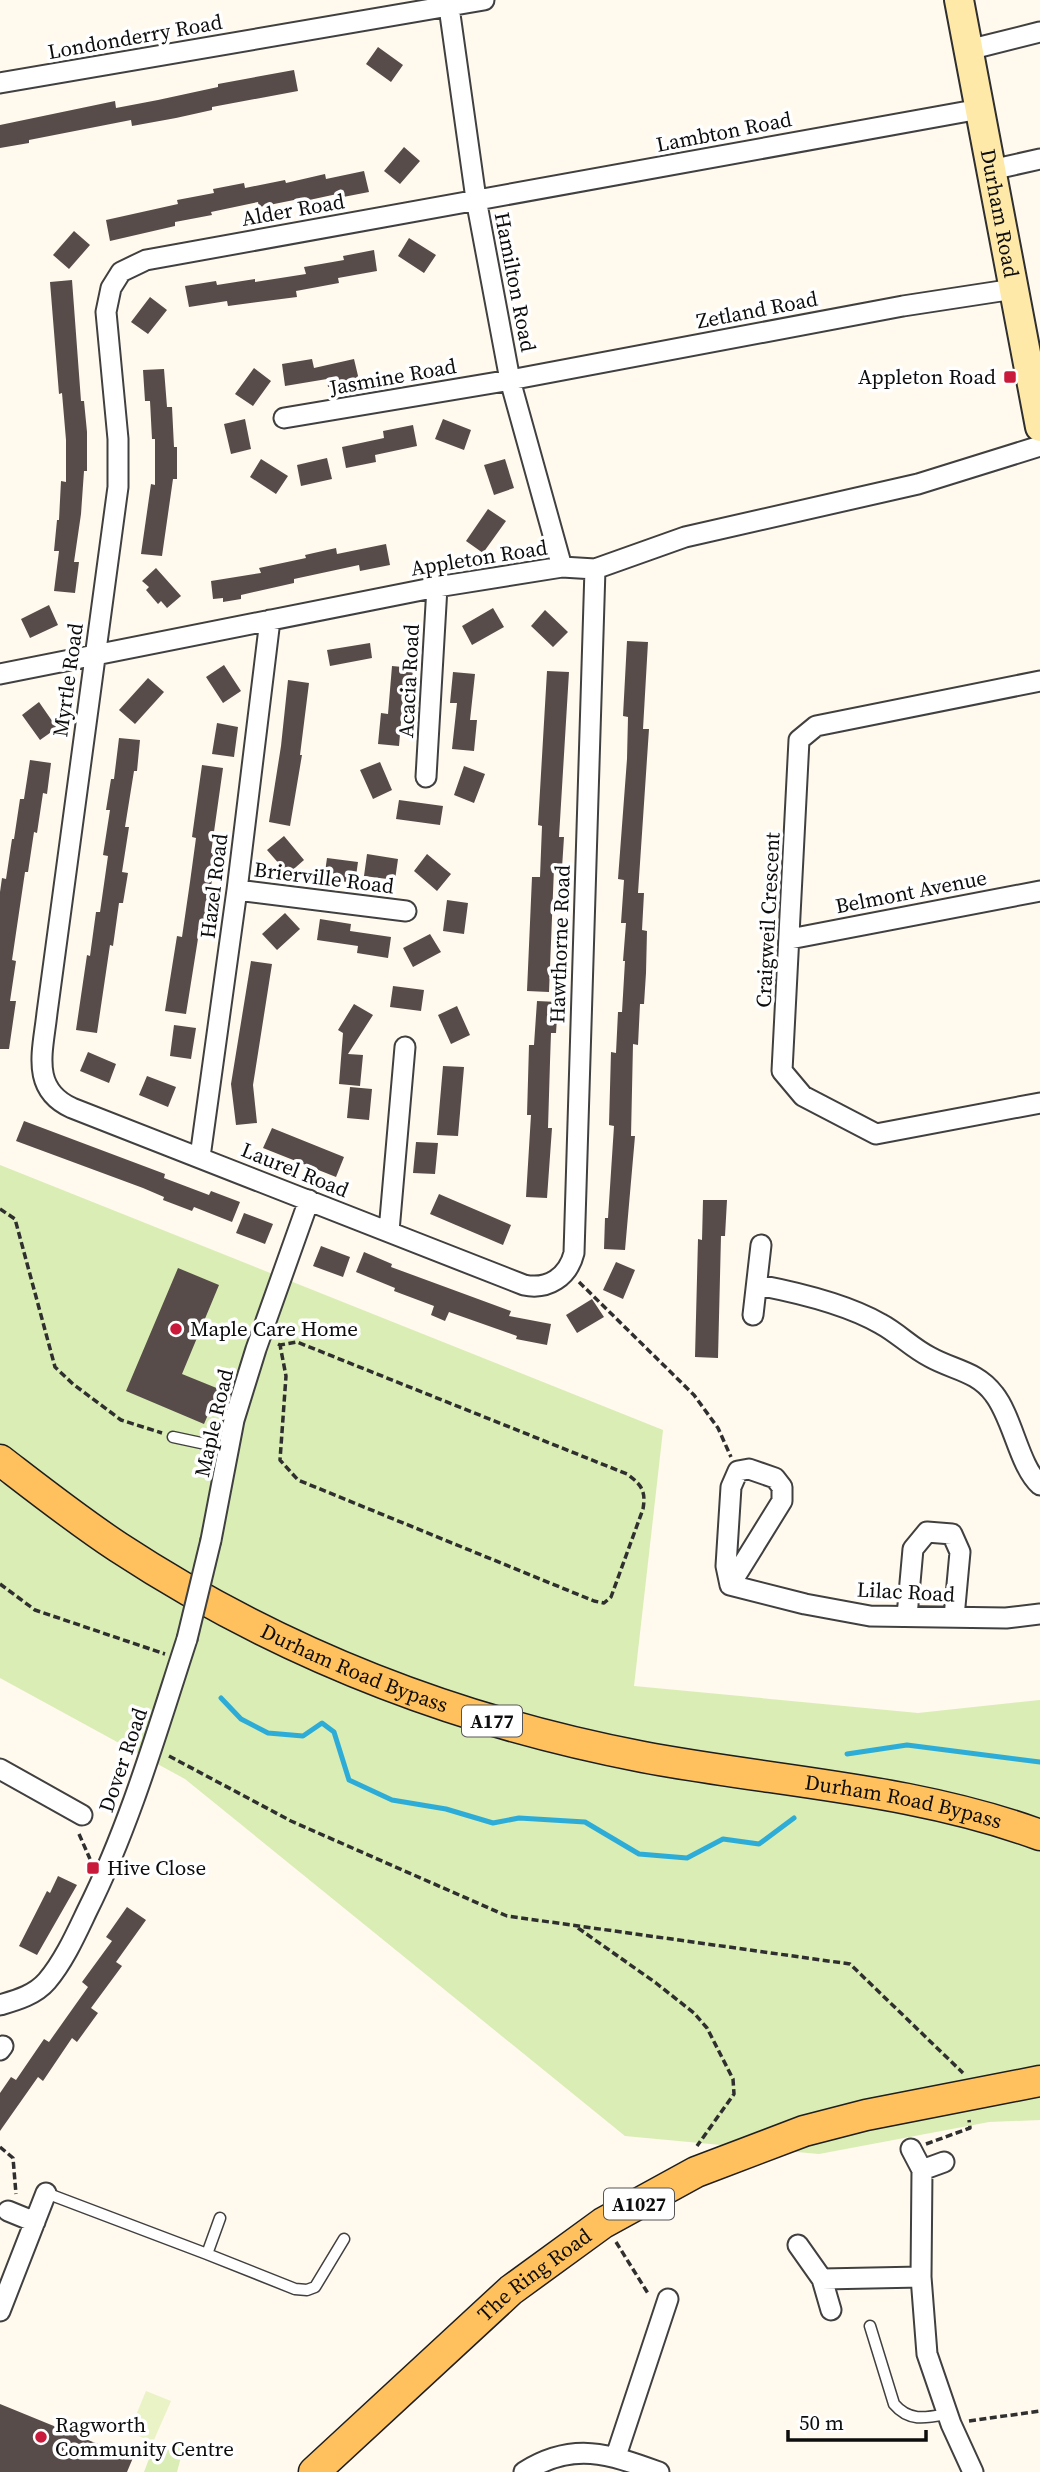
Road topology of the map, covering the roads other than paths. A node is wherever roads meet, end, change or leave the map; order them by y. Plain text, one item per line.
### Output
1 (484, 0) edge
2 (959, 0) edge
3 (449, 3) edge
4 (1040, 32) edge
5 (968, 50) junction
6 (0, 83) edge
7 (979, 109) junction
8 (1040, 159) edge
9 (991, 170) junction
10 (476, 199) junction
11 (121, 271) joint
12 (1014, 289) junction
13 (510, 380) junction
14 (284, 418) dead end
15 (1040, 427) edge
16 (1040, 446) edge
17 (562, 567) junction
18 (595, 569) junction
19 (437, 587) junction
20 (270, 620) junction
21 (94, 655) junction
22 (0, 674) edge
23 (1040, 681) edge
24 (426, 776) dead end
25 (237, 890) junction
26 (1040, 891) edge
27 (406, 911) dead end
28 (790, 939) junction
29 (405, 1047) dead end
30 (51, 1095) joint
31 (1040, 1103) edge
32 (200, 1157) junction
33 (309, 1200) junction
34 (389, 1231) junction
35 (761, 1245) dead end
36 (524, 1285) joint
37 (758, 1285) junction
38 (753, 1315) dead end
39 (173, 1437) road end
40 (229, 1449) junction
41 (0, 1460) edge
42 (1040, 1485) edge
43 (211, 1540) joint
44 (730, 1585) junction
45 (1040, 1614) edge
46 (907, 1616) junction
47 (954, 1617) junction
48 (0, 1769) edge
49 (82, 1815) road end
50 (1040, 1835) edge
51 (0, 2005) edge
52 (1040, 2081) edge
53 (911, 2149) road end
54 (944, 2162) dead end
55 (922, 2170) junction
56 (46, 2193) joint
57 (220, 2218) dead end
58 (344, 2239) dead end
59 (798, 2245) dead end
60 (207, 2254) junction
61 (921, 2277) junction
62 (822, 2280) junction
63 (665, 2307) road end
64 (831, 2310) dead end
65 (0, 2311) edge
66 (870, 2326) dead end
67 (949, 2419) junction
68 (616, 2456) junction
69 (314, 2472) edge
70 (524, 2472) edge
71 (659, 2472) edge
72 (973, 2472) edge

1 - 3 street, Londonderry Road
2 - 5 street, Durham Road
3 - 6 street, Londonderry Road
3 - 10 street, Hamilton Road
4 - 5 street
5 - 7 street, Durham Road
7 - 9 street, Durham Road
7 - 10 street, Lambton Road
8 - 9 street
9 - 12 street, Durham Road
10 - 11 street, Alder Road
10 - 13 street, Hamilton Road
11 - 21 street, Myrtle Road
12 - 13 street, Zetland Road
12 - 15 street, Durham Road
13 - 14 street, Jasmine Road
13 - 17 street, Hamilton Road
16 - 18 street, Appleton Road
17 - 18 street, Appleton Road
17 - 19 street, Appleton Road
18 - 36 street, Hawthorne Road
19 - 20 street, Appleton Road
19 - 24 street, Acacia Road
20 - 21 street, Appleton Road
20 - 25 street, Hazel Road
21 - 22 street, Appleton Road
21 - 30 street, Myrtle Road
23 - 28 street, Craigweil Crescent
25 - 27 street, Brierville Road
25 - 32 street, Hazel Road
26 - 28 street, Belmont Avenue
28 - 31 street, Craigweil Crescent
29 - 34 street
30 - 32 street, Laurel Road
32 - 33 street, Laurel Road
33 - 34 street, Laurel Road
33 - 40 street, Maple Road
34 - 36 street, Laurel Road
35 - 37 street
37 - 38 street
37 - 42 street
39 - 40 lane
40 - 43 street, Maple Road
41 - 50 main road, Durham Road Bypass / A177
43 - 51 street, Dover Road, bridge
44 - 44 street
44 - 46 street, Lilac Road
45 - 47 street, Lilac Road
46 - 47 street, Lilac Road
46 - 47 street
48 - 49 street
52 - 69 main road, The Ring Road / A1027
53 - 55 street
54 - 55 street
55 - 61 street
56 - 60 lane
56 - 65 street
57 - 60 lane
58 - 60 lane
59 - 62 street
61 - 62 street
61 - 67 street
62 - 64 street
63 - 68 street
66 - 67 lane
67 - 72 street
68 - 70 street
68 - 71 street

